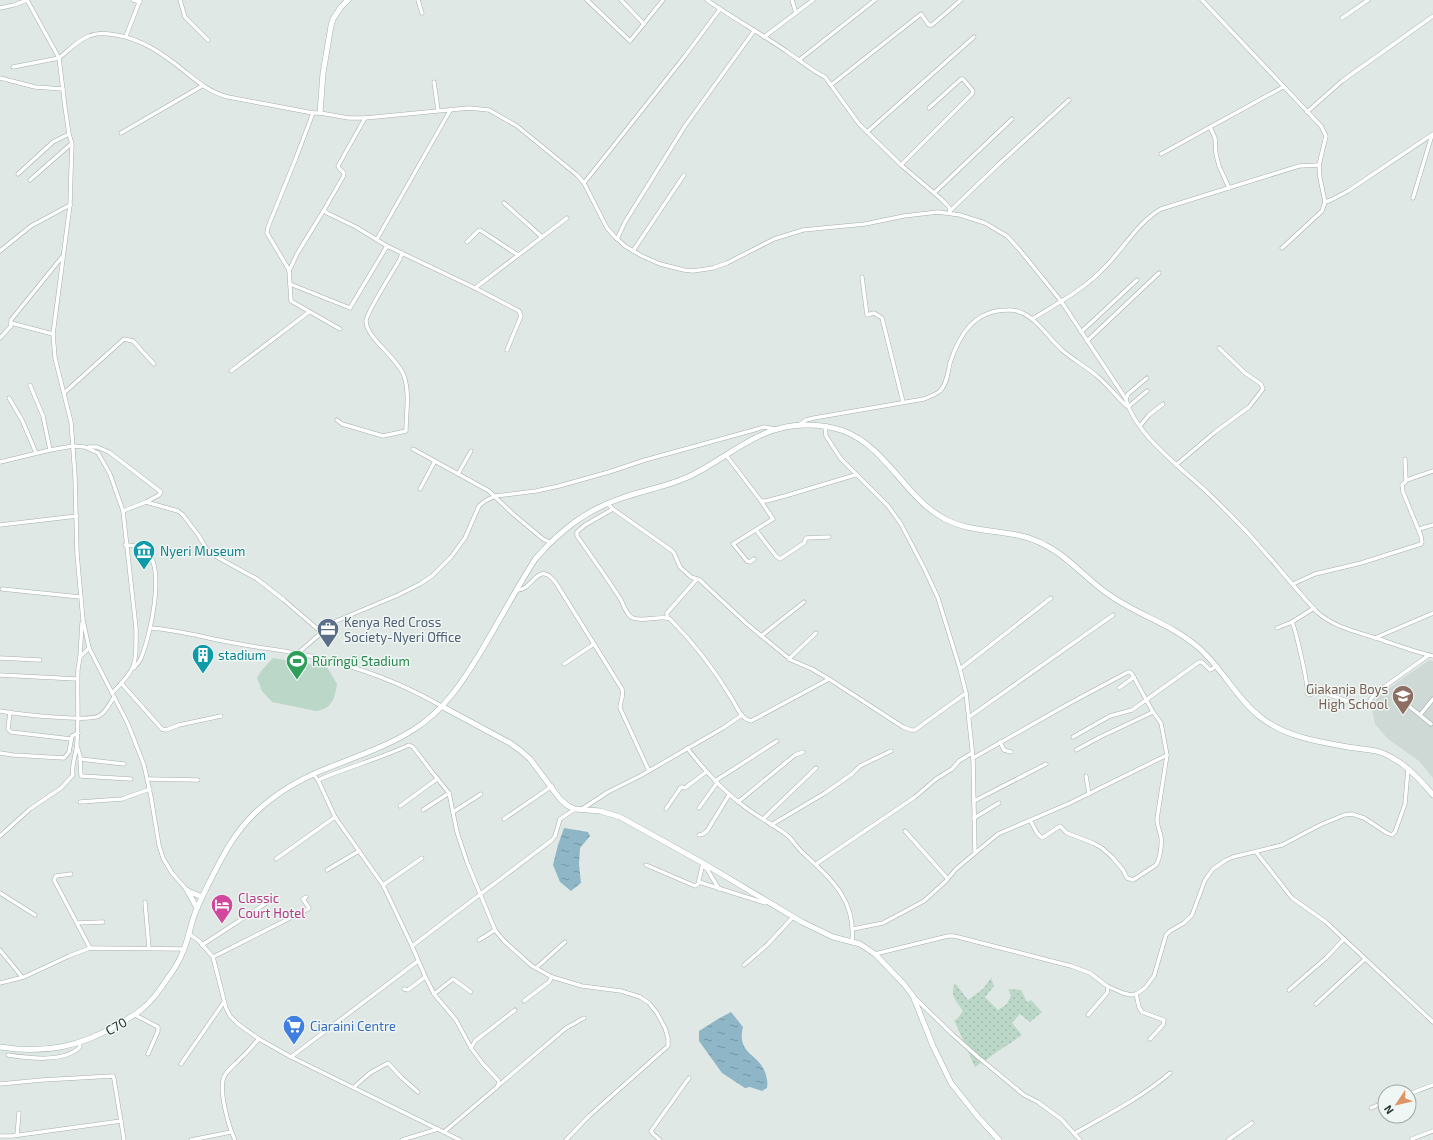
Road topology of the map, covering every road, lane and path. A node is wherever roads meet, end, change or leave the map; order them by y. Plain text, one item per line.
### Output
1 (27, 0) edge
2 (133, 0) edge
3 (180, 0) edge
4 (348, 0) edge
5 (418, 0) edge
6 (587, 0) edge
7 (621, 0) edge
8 (663, 0) edge
9 (707, 0) edge
10 (792, 0) edge
11 (813, 0) edge
12 (875, 0) edge
13 (961, 0) edge
14 (1202, 0) edge
15 (1368, 0) edge
16 (140, 1) edge
17 (0, 8) edge
18 (720, 9) junction
19 (422, 13) dead end
20 (796, 13) junction
21 (1433, 16) edge
22 (1342, 18) dead end
23 (644, 24) junction
24 (754, 31) junction
25 (126, 36) junction
26 (764, 37) junction
27 (974, 37) dead end
28 (208, 40) dead end
29 (59, 58) junction
30 (799, 60) junction
31 (13, 67) dead end
32 (0, 78) edge
33 (434, 82) dead end
34 (831, 85) junction
35 (202, 86) junction
36 (1283, 87) junction
37 (62, 89) junction
38 (1069, 100) dead end
39 (930, 108) dead end
40 (451, 109) junction
41 (438, 110) junction
42 (1307, 112) junction
43 (313, 113) junction
44 (320, 113) junction
45 (365, 118) junction
46 (1012, 119) dead end
47 (1210, 127) junction
48 (867, 132) junction
49 (121, 133) dead end
50 (69, 134) junction
51 (1432, 135) edge
52 (72, 144) junction
53 (1161, 154) dead end
54 (901, 165) junction
55 (1319, 165) junction
56 (18, 174) dead end
57 (684, 176) dead end
58 (30, 180) dead end
59 (584, 183) junction
60 (1229, 188) junction
61 (934, 193) junction
62 (1413, 198) dead end
63 (1325, 202) junction
64 (504, 203) dead end
65 (70, 205) junction
66 (324, 210) junction
67 (950, 212) junction
68 (567, 218) dead end
69 (542, 237) junction
70 (377, 239) junction
71 (617, 239) junction
72 (467, 242) dead end
73 (387, 246) junction
74 (1282, 248) dead end
75 (0, 251) edge
76 (633, 251) junction
77 (402, 253) junction
78 (518, 255) junction
79 (63, 256) junction
80 (289, 271) junction
81 (1159, 273) dead end
82 (862, 277) dead end
83 (1137, 280) dead end
84 (290, 284) junction
85 (475, 288) junction
86 (1061, 301) junction
87 (309, 312) junction
88 (1032, 319) junction
89 (11, 323) junction
90 (340, 329) dead end
91 (1081, 332) junction
92 (53, 334) junction
93 (0, 338) edge
94 (1087, 341) junction
95 (1219, 348) dead end
96 (507, 350) dead end
97 (154, 364) dead end
98 (231, 371) dead end
99 (1147, 378) dead end
100 (30, 385) dead end
101 (1147, 391) dead end
102 (64, 393) junction
103 (9, 398) dead end
104 (1126, 399) junction
105 (903, 402) junction
106 (1163, 404) dead end
107 (1128, 407) junction
108 (337, 420) dead end
109 (799, 425) junction
110 (825, 426) junction
111 (1140, 426) junction
112 (775, 429) junction
113 (74, 446) junction
114 (85, 447) junction
115 (413, 449) dead end
116 (50, 450) junction
117 (471, 451) dead end
118 (36, 453) junction
119 (726, 455) junction
120 (1405, 459) dead end
121 (435, 461) junction
122 (0, 462) edge
123 (1176, 465) junction
124 (1433, 471) edge
125 (458, 474) junction
126 (855, 475) junction
127 (1406, 481) junction
128 (420, 488) dead end
129 (495, 496) junction
130 (761, 501) junction
131 (146, 502) junction
132 (607, 503) junction
133 (613, 509) junction
134 (122, 511) junction
135 (77, 516) junction
136 (0, 525) edge
137 (1433, 525) edge
138 (6, 526) dead end
139 (1419, 529) junction
140 (756, 530) junction
141 (829, 536) dead end
142 (550, 542) junction
143 (125, 545) junction
144 (754, 559) dead end
145 (697, 580) junction
146 (1293, 584) junction
147 (2, 589) dead end
148 (517, 590) junction
149 (80, 597) junction
150 (1051, 598) dead end
151 (804, 602) dead end
152 (1314, 608) junction
153 (1433, 613) edge
154 (1113, 616) dead end
155 (667, 618) junction
156 (83, 620) junction
157 (1292, 622) junction
158 (151, 628) junction
159 (1277, 628) dead end
160 (321, 632) junction
161 (816, 633) dead end
162 (761, 636) junction
163 (1376, 638) junction
164 (594, 644) junction
165 (89, 648) junction
166 (298, 653) junction
167 (1431, 655) edge
168 (80, 657) junction
169 (0, 658) edge
170 (790, 659) junction
171 (40, 660) dead end
172 (564, 664) dead end
173 (1217, 666) junction
174 (960, 669) junction
175 (131, 672) junction
176 (0, 675) edge
177 (1134, 677) junction
178 (829, 679) junction
179 (78, 680) junction
180 (121, 683) junction
181 (1119, 688) dead end
182 (112, 692) junction
183 (966, 693) junction
184 (1394, 694) dead end
185 (114, 697) junction
186 (1146, 699) junction
187 (1433, 699) edge
188 (443, 707) junction
189 (0, 711) edge
190 (10, 712) junction
191 (1153, 712) junction
192 (742, 715) junction
193 (1420, 715) junction
194 (221, 716) dead end
195 (969, 717) junction
196 (78, 718) junction
197 (1431, 724) dead end
198 (78, 733) junction
199 (1072, 737) dead end
200 (71, 739) junction
201 (777, 741) dead end
202 (1000, 742) junction
203 (77, 745) junction
204 (687, 748) junction
205 (1076, 750) dead end
206 (891, 751) dead end
207 (803, 752) dead end
208 (1011, 752) dead end
209 (0, 753) edge
210 (972, 753) junction
211 (1167, 755) junction
212 (973, 758) junction
213 (80, 759) junction
214 (124, 764) dead end
215 (1046, 764) dead end
216 (816, 768) dead end
217 (1408, 768) junction
218 (649, 771) junction
219 (706, 772) junction
220 (313, 774) junction
221 (1086, 776) dead end
222 (131, 779) dead end
223 (148, 779) junction
224 (437, 779) junction
225 (198, 780) dead end
226 (318, 780) junction
227 (716, 782) junction
228 (552, 786) junction
229 (150, 789) junction
230 (449, 793) junction
231 (481, 794) dead end
232 (1089, 794) junction
233 (729, 795) junction
234 (1433, 795) edge
235 (974, 801) junction
236 (80, 802) dead end
237 (738, 802) junction
238 (999, 803) dead end
239 (400, 806) dead end
240 (700, 808) dead end
241 (575, 809) junction
242 (666, 809) dead end
243 (423, 810) dead end
244 (581, 810) junction
245 (453, 812) junction
246 (335, 817) junction
247 (974, 818) junction
248 (504, 819) dead end
249 (763, 819) junction
250 (1030, 820) junction
251 (771, 825) junction
252 (905, 831) dead end
253 (699, 834) dead end
254 (0, 836) edge
255 (359, 852) junction
256 (975, 852) junction
257 (1256, 852) junction
258 (422, 858) dead end
259 (276, 859) dead end
260 (816, 864) junction
261 (646, 865) dead end
262 (703, 865) junction
263 (327, 870) dead end
264 (72, 874) dead end
265 (947, 878) junction
266 (698, 882) junction
267 (383, 885) junction
268 (719, 889) junction
269 (187, 890) junction
270 (0, 893) edge
271 (481, 894) junction
272 (202, 897) junction
273 (306, 897) dead end
274 (767, 901) junction
275 (145, 902) dead end
276 (265, 904) dead end
277 (197, 908) junction
278 (35, 915) dead end
279 (793, 917) junction
280 (103, 922) dead end
281 (77, 923) junction
282 (853, 929) junction
283 (495, 930) junction
284 (188, 933) junction
285 (1344, 939) junction
286 (479, 940) dead end
287 (852, 941) junction
288 (565, 942) dead end
289 (202, 945) junction
290 (412, 946) junction
291 (90, 948) junction
292 (149, 948) junction
293 (184, 949) junction
294 (0, 950) edge
295 (875, 954) junction
296 (213, 957) junction
297 (1365, 959) junction
298 (418, 962) junction
299 (744, 965) dead end
300 (536, 968) junction
301 (22, 977) junction
302 (552, 977) junction
303 (425, 978) junction
304 (0, 982) edge
305 (1107, 986) junction
306 (404, 989) dead end
307 (1289, 990) dead end
308 (471, 992) dead end
309 (434, 994) junction
310 (1136, 994) junction
311 (913, 996) junction
312 (524, 1001) dead end
313 (224, 1002) junction
314 (1316, 1004) dead end
315 (515, 1010) dead end
316 (135, 1015) junction
317 (1088, 1015) dead end
318 (584, 1018) dead end
319 (1433, 1022) edge
320 (259, 1039) junction
321 (1150, 1039) dead end
322 (79, 1043) junction
323 (0, 1047) edge
324 (471, 1048) junction
325 (148, 1054) dead end
326 (8, 1055) dead end
327 (292, 1057) junction
328 (181, 1064) dead end
329 (1170, 1073) dead end
330 (689, 1078) dead end
331 (0, 1084) edge
332 (499, 1085) junction
333 (1433, 1085) edge
334 (354, 1087) junction
335 (1417, 1091) edge
336 (418, 1092) dead end
337 (1377, 1105) edge
338 (1371, 1108) dead end
339 (19, 1113) dead end
340 (121, 1121) junction
341 (1252, 1123) dead end
342 (438, 1129) junction
343 (1433, 1131) edge
344 (231, 1132) junction
345 (444, 1132) junction
346 (1075, 1134) junction
347 (17, 1135) junction
348 (0, 1136) edge
349 (1412, 1139) dead end
350 (124, 1140) edge
351 (191, 1140) edge
352 (235, 1140) edge
353 (402, 1140) edge
354 (460, 1140) edge
355 (566, 1140) edge
356 (660, 1140) edge
357 (1000, 1140) edge
358 (1080, 1140) edge
359 (1228, 1140) edge

1 - 17 street
1 - 29 street
2 - 16 street
3 - 28 street
4 - 44 main road
5 - 19 street
6 - 23 street
7 - 23 street
8 - 23 street
9 - 18 street
10 - 20 street
11 - 20 street
12 - 30 street
13 - 34 street
14 - 36 street
15 - 22 street
16 - 25 street
18 - 24 street
18 - 59 street
20 - 26 street
21 - 42 street
24 - 26 street
24 - 71 street
25 - 29 street
25 - 35 street
26 - 30 street
27 - 48 street
29 - 31 street
29 - 37 street
30 - 34 street
32 - 37 street
33 - 41 street
34 - 48 street
35 - 43 street
35 - 49 street
36 - 42 street
36 - 47 street
37 - 50 street
38 - 67 street
39 - 54 street
40 - 41 street
40 - 59 street
40 - 70 street
41 - 45 street
42 - 55 street
43 - 44 street
43 - 80 street
44 - 45 street
45 - 66 street
46 - 61 street
47 - 53 street
47 - 60 street
48 - 54 street
50 - 52 street
50 - 56 street
51 - 62 street
51 - 63 street
52 - 58 street
52 - 65 street
54 - 61 street
55 - 60 street
55 - 63 street
57 - 76 street
59 - 71 street
60 - 86 street
61 - 67 street
63 - 74 street
64 - 69 street
65 - 75 street
65 - 79 street
66 - 70 street
66 - 80 street
67 - 76 street
67 - 86 street
68 - 69 street
69 - 78 street
70 - 73 street
71 - 76 street
72 - 78 street
73 - 77 street
73 - 84 street
77 - 85 street
77 - 108 street
78 - 85 street
79 - 89 street
79 - 92 street
80 - 84 street
81 - 94 street
82 - 105 street
83 - 91 street
84 - 87 street
85 - 96 street
86 - 88 street
86 - 91 street
87 - 90 street
87 - 98 street
88 - 105 street
88 - 107 street
89 - 92 street
89 - 93 street
91 - 94 street
92 - 102 street
94 - 104 street
95 - 123 street
97 - 102 street
99 - 104 street
100 - 116 street
101 - 107 street
102 - 113 street
103 - 118 street
104 - 107 street
105 - 109 street
106 - 111 street
107 - 111 street
109 - 110 main road, C70
109 - 112 main road, C70
110 - 126 street
110 - 173 main road, C70
111 - 123 street
112 - 119 main road, C70
112 - 129 street
113 - 114 street
113 - 116 street
113 - 135 street
114 - 131 street
114 - 134 street
115 - 121 street
116 - 118 street
117 - 125 street
118 - 122 street
119 - 130 street
119 - 132 main road, C70
120 - 127 street
121 - 125 street
121 - 128 street
123 - 146 street
124 - 127 street
125 - 129 street
126 - 130 street
126 - 174 street
127 - 139 street
129 - 142 street
129 - 160 street
130 - 140 street
131 - 134 street
131 - 160 street
132 - 133 street
132 - 142 main road, C70
133 - 145 street
133 - 155 street
134 - 143 street
135 - 136 street
135 - 138 street
135 - 149 street
137 - 139 street
139 - 146 street
140 - 141 street
140 - 144 street
142 - 148 main road, C70
143 - 158 street
143 - 175 street
145 - 155 street
145 - 162 street
146 - 152 street
147 - 149 street
148 - 164 street
148 - 188 main road, C70
149 - 156 street
150 - 174 street
151 - 162 street
152 - 157 street
152 - 163 street
153 - 163 street
154 - 195 street
155 - 192 street
156 - 165 street
156 - 168 street
157 - 159 street
157 - 167 street
158 - 166 street
158 - 175 street
160 - 166 street
161 - 170 street
162 - 170 street
163 - 167 street
164 - 172 street
164 - 218 street
165 - 168 street
165 - 182 street
166 - 188 street
168 - 179 street
169 - 171 street
170 - 178 street
173 - 186 street
173 - 217 main road, C70
174 - 183 street
175 - 180 street
176 - 179 street
177 - 181 street
177 - 186 street
177 - 202 street
178 - 183 street
178 - 192 street
179 - 196 street
180 - 182 street
180 - 194 street
182 - 185 street
183 - 195 street
184 - 193 street
185 - 196 street
185 - 223 street
186 - 191 street
186 - 199 street
187 - 193 street
188 - 220 main road, C70
188 - 228 main road
189 - 190 street
190 - 196 street
190 - 200 street
191 - 205 street
191 - 211 street
192 - 204 street
193 - 197 street
195 - 210 street
196 - 198 street
198 - 200 street
198 - 203 street
200 - 209 street
201 - 227 street
202 - 208 street
202 - 212 street
203 - 213 street
203 - 254 street
204 - 218 street
204 - 219 street
206 - 251 street
207 - 237 street
210 - 212 street
210 - 260 street
211 - 232 street
211 - 250 street
212 - 235 street
213 - 214 street
213 - 222 street
215 - 235 street
216 - 249 street
217 - 234 main road, C70
217 - 257 street
218 - 244 street
219 - 227 street
219 - 242 street
220 - 226 street
220 - 272 main road, C70
221 - 232 street
223 - 225 street
223 - 229 street
224 - 226 street
224 - 230 street
224 - 239 street
226 - 246 street
227 - 233 street
227 - 240 street
228 - 241 main road
228 - 248 street
229 - 236 street
229 - 269 street
230 - 243 street
230 - 245 street
231 - 245 street
232 - 250 street
233 - 237 street
233 - 253 street
235 - 247 street
237 - 249 street
238 - 247 street
241 - 244 main road
241 - 271 street
244 - 262 main road
245 - 271 street
246 - 255 street
246 - 259 street
247 - 256 street
249 - 251 street
250 - 256 street
251 - 260 street
252 - 265 street
255 - 263 street
255 - 267 street
256 - 265 street
257 - 285 street
257 - 310 street
258 - 267 street
260 - 282 street
261 - 266 street
262 - 266 street
262 - 268 street
262 - 274 main road
264 - 281 street
265 - 282 street
266 - 268 street
267 - 290 street
268 - 274 street
269 - 272 main road
269 - 277 main road
270 - 278 street
271 - 283 street
271 - 290 street
272 - 277 main road, C70
273 - 296 street
274 - 279 main road
275 - 292 street
276 - 289 street
277 - 284 main road, C70
279 - 287 main road
279 - 299 street
280 - 281 street
281 - 291 street
282 - 287 street
283 - 286 street
283 - 300 street
284 - 289 street
284 - 293 main road, C70 / C70
285 - 297 street
285 - 307 street
287 - 295 main road
288 - 300 street
289 - 296 street
290 - 298 street
291 - 292 street
291 - 301 street
292 - 293 street
293 - 316 main road, C70 / C70
294 - 301 street
295 - 305 street
295 - 311 main road
296 - 313 street
297 - 314 street
297 - 319 street
298 - 303 street
298 - 327 street
300 - 302 street
301 - 304 street
302 - 312 street
302 - 355 street
303 - 306 street
303 - 309 street
305 - 310 street
305 - 317 street
308 - 309 street
309 - 324 street
310 - 321 street
311 - 346 street
311 - 357 main road
313 - 320 street
313 - 328 street
315 - 324 street
316 - 322 main road, C70 / C70
316 - 325 street
318 - 332 street
320 - 327 street
320 - 344 street
322 - 323 main road, C70 / C70
322 - 326 street
324 - 332 street
327 - 334 street
329 - 346 street
330 - 356 street
331 - 340 street
332 - 345 street
333 - 335 street
334 - 336 street
334 - 342 street
337 - 338 street
339 - 347 street
340 - 347 street
340 - 350 street
341 - 359 street
342 - 345 street
342 - 353 street
343 - 349 street
344 - 351 street
344 - 352 street
345 - 354 street
346 - 358 street
347 - 348 street

